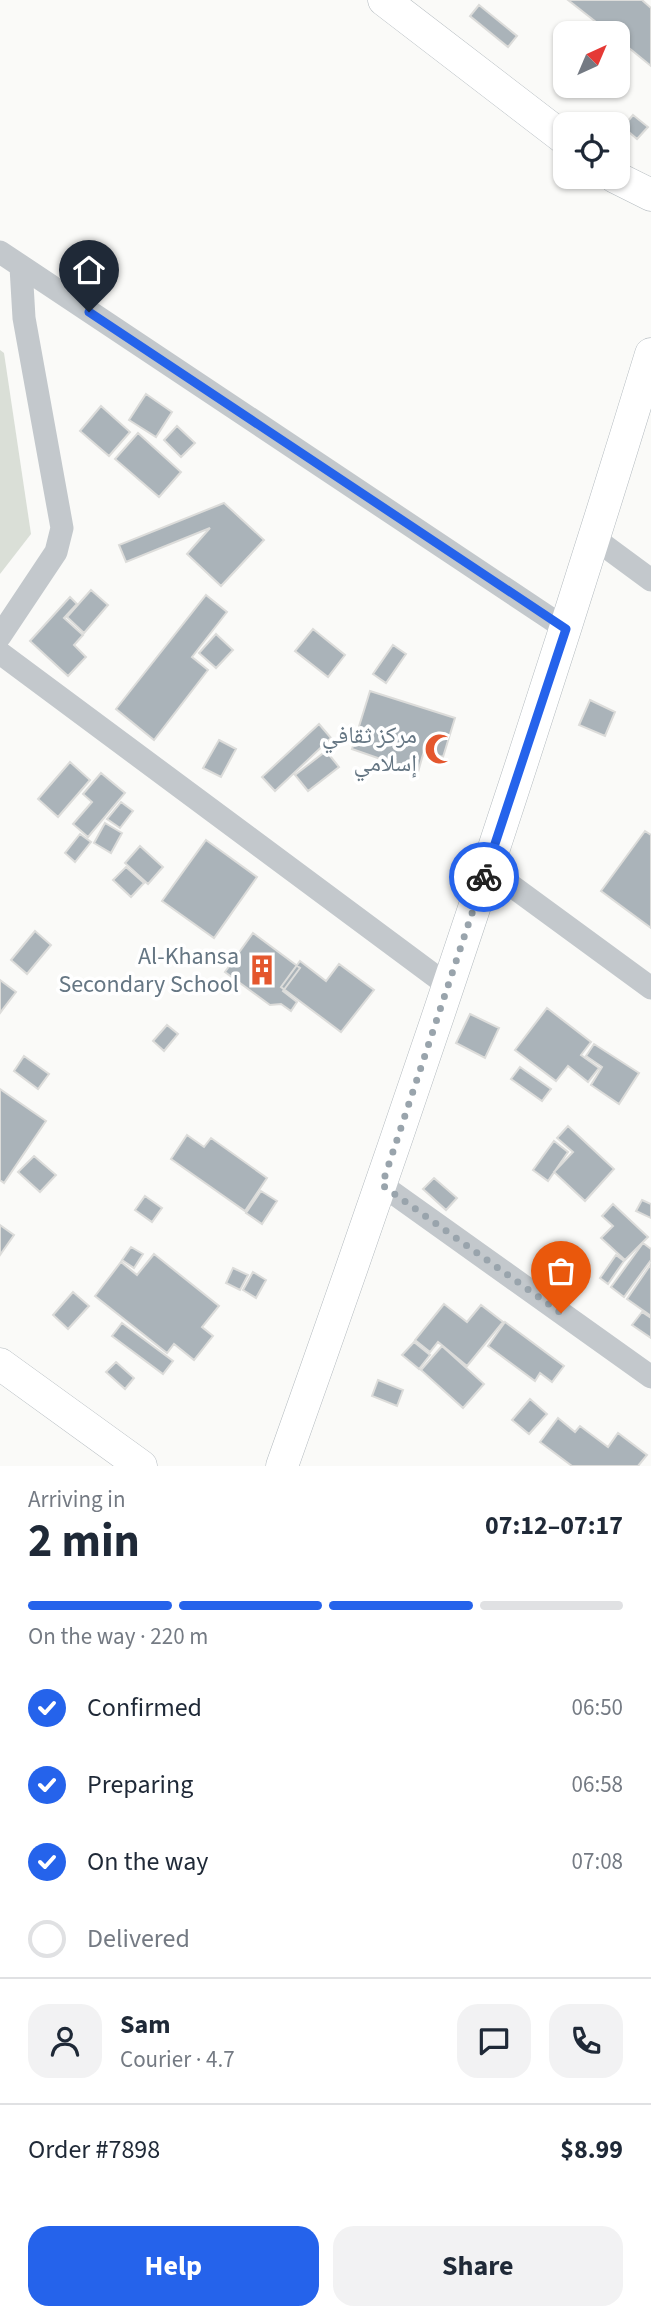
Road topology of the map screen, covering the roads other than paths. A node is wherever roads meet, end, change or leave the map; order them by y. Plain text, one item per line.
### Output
1 (384, 0) edge
2 (553, 130) edge
3 (630, 184) edge
4 (651, 195) edge
5 (0, 252) edge
6 (21, 267) junction
7 (651, 354) edge
8 (594, 538) junction
9 (651, 580) edge
10 (566, 629) junction
11 (0, 636) edge
12 (0, 653) edge
13 (487, 867) junction
14 (447, 985) junction
15 (651, 988) edge
16 (382, 1185) junction
17 (0, 1364) edge
18 (651, 1377) edge
19 (141, 1466) edge
20 (282, 1466) edge

1 - 2 street
3 - 4 street
5 - 6 street
6 - 10 street
6 - 11 street
7 - 8 street
8 - 9 street
8 - 10 street
10 - 13 street
12 - 14 street
13 - 14 street
13 - 15 street
14 - 16 street
16 - 18 street
16 - 20 street
17 - 19 street

